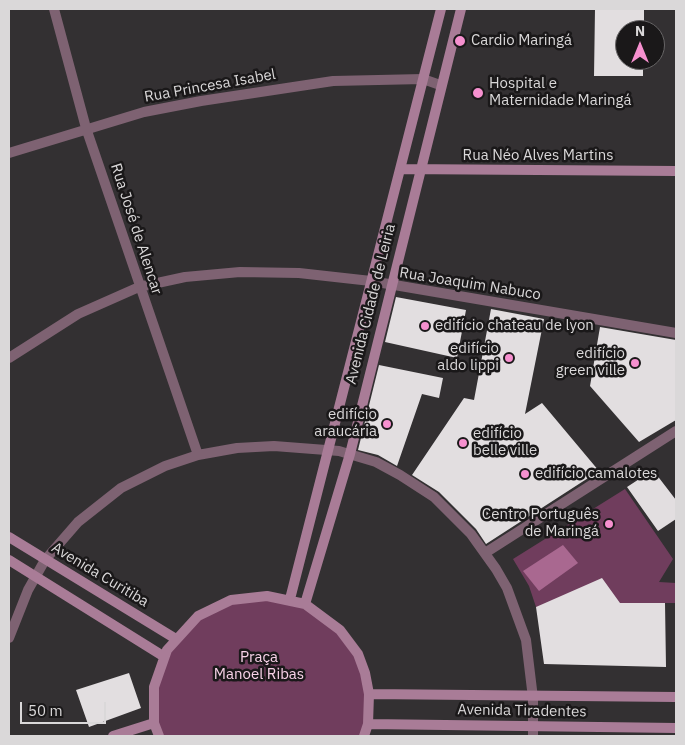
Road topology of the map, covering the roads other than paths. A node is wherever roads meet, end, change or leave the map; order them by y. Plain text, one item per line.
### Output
1 (54, 9) edge
2 (441, 9) edge
3 (461, 9) edge
4 (423, 79) junction
5 (440, 86) junction
6 (86, 128) junction
7 (10, 152) edge
8 (400, 169) junction
9 (420, 170) junction
10 (676, 171) edge
11 (371, 281) junction
12 (392, 286) junction
13 (139, 287) junction
14 (676, 333) edge
15 (9, 358) edge
16 (676, 431) edge
17 (328, 450) junction
18 (350, 454) junction
19 (198, 455) junction
20 (9, 537) edge
21 (485, 553) junction
22 (9, 560) edge
23 (45, 560) junction
24 (35, 577) junction
25 (290, 599) junction
26 (305, 604) junction
27 (9, 638) edge
28 (176, 639) junction
29 (163, 656) junction
30 (369, 694) junction
31 (533, 696) junction
32 (676, 698) edge
33 (154, 723) junction
34 (368, 724) junction
35 (676, 728) edge
36 (534, 731) edge
37 (113, 736) edge
38 (158, 736) edge
39 (364, 736) edge

1 - 6 street, Rua José de Alencar
2 - 4 main road, Avenida Cidade de Leiria
3 - 5 main road, Avenida Cidade de Leiria
4 - 5 street
4 - 6 street, Rua Princesa Isabel
4 - 8 main road, Avenida Cidade de Leiria
5 - 9 main road, Avenida Cidade de Leiria
6 - 7 street, Rua Princesa Isabel
6 - 13 street, Rua José de Alencar
8 - 9 main road, Rua Néo Alves Martins
8 - 11 main road, Avenida Cidade de Leiria
9 - 10 main road, Rua Néo Alves Martins
9 - 12 main road, Avenida Cidade de Leiria
11 - 12 street, Rua Joaquim Nabuco
11 - 13 street, Rua Joaquim Nabuco
11 - 17 main road, Avenida Cidade de Leiria
12 - 14 street, Rua Joaquim Nabuco
12 - 18 main road, Avenida Cidade de Leiria
13 - 15 street, Rua Joaquim Nabuco
13 - 19 street, Rua José de Alencar
16 - 21 street
17 - 18 street
17 - 19 street
17 - 25 main road, Avenida Cidade de Leiria
18 - 21 street
18 - 26 main road, Avenida Cidade de Leiria
19 - 23 street
20 - 23 main road, Avenida Curitiba
21 - 31 street
22 - 24 main road
23 - 24 street
23 - 28 main road, Avenida Curitiba
24 - 27 street
24 - 29 main road
25 - 26 main road
25 - 28 main road
26 - 30 main road
28 - 29 main road
29 - 33 main road
30 - 31 main road, Avenida Tiradentes
30 - 34 main road
31 - 32 main road, Avenida Tiradentes
31 - 36 street
33 - 37 main road
33 - 38 main road
34 - 36 main road, Avenida Tiradentes
34 - 39 main road
35 - 36 main road, Avenida Tiradentes

